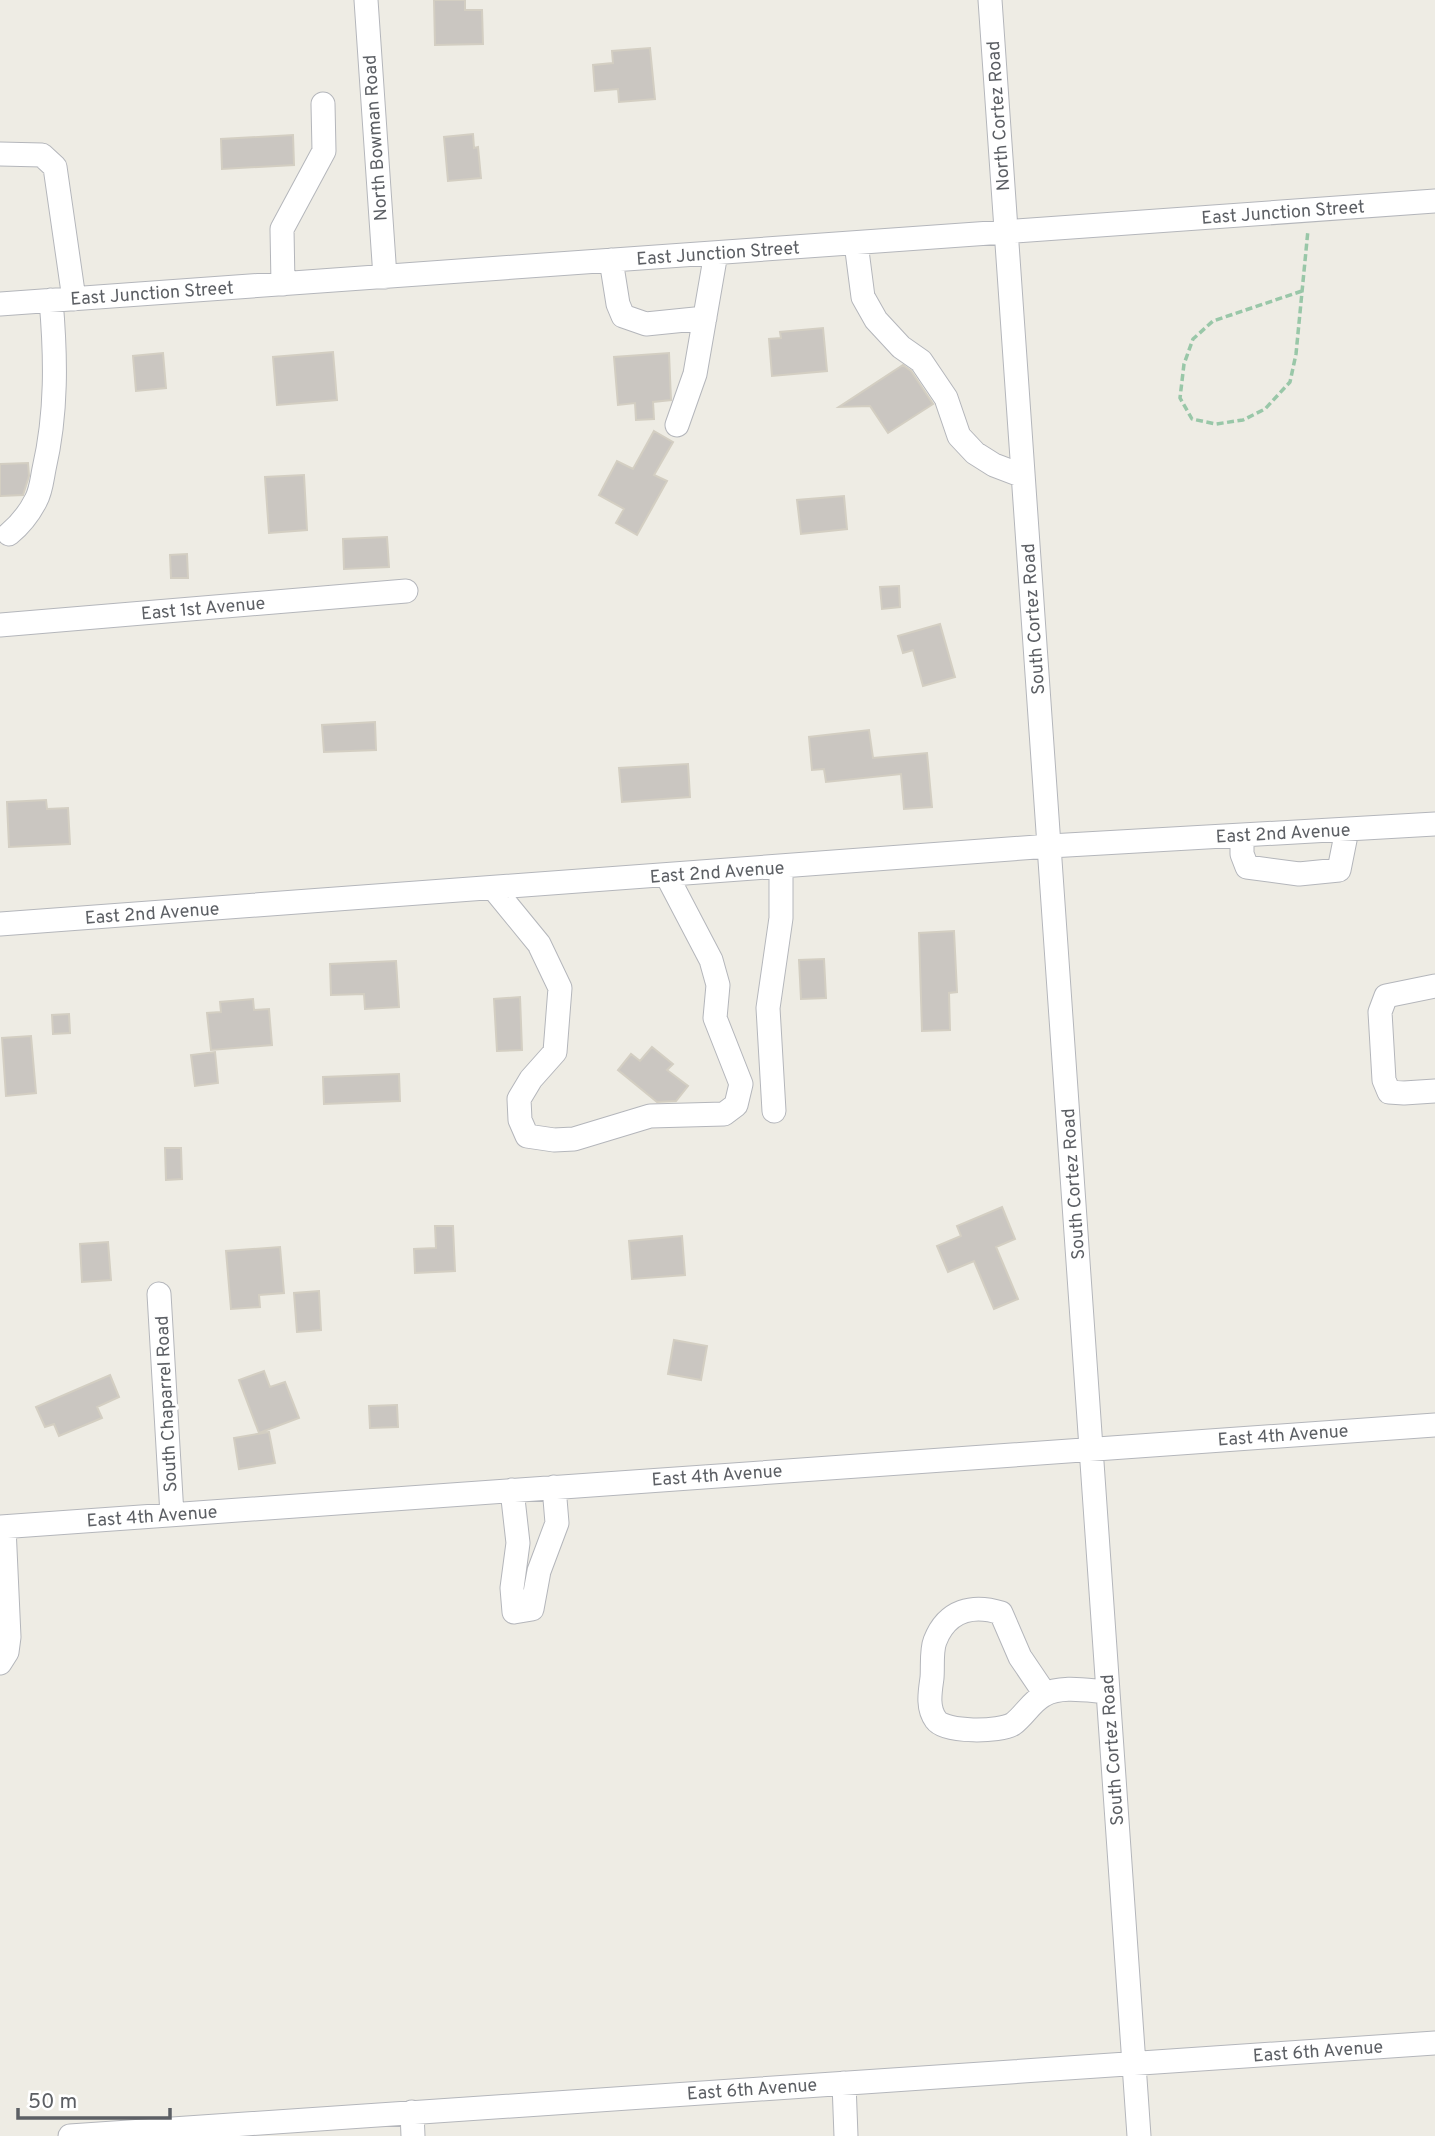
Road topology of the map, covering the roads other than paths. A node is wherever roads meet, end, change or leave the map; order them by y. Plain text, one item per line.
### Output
1 (366, 0) edge
2 (990, 0) edge
3 (323, 104) dead end
4 (0, 154) edge
5 (1435, 201) edge
6 (1006, 232) junction
7 (856, 243) junction
8 (716, 253) junction
9 (611, 260) junction
10 (385, 277) junction
11 (283, 284) junction
12 (62, 300) junction
13 (0, 304) edge
14 (705, 318) junction
15 (677, 425) dead end
16 (1023, 476) junction
17 (9, 534) dead end
18 (407, 591) dead end
19 (0, 625) edge
20 (1435, 824) edge
21 (1347, 830) junction
22 (1241, 836) junction
23 (1050, 846) junction
24 (781, 867) junction
25 (667, 876) junction
26 (494, 889) junction
27 (0, 924) edge
28 (1435, 986) edge
29 (1435, 1091) edge
30 (774, 1111) dead end
31 (159, 1294) dead end
32 (1435, 1424) edge
33 (1091, 1449) junction
34 (554, 1487) junction
35 (512, 1490) junction
36 (172, 1515) junction
37 (2, 1527) edge
38 (0, 1663) edge
39 (1108, 1692) junction
40 (1045, 1694) junction
41 (1435, 2043) edge
42 (1134, 2063) junction
43 (844, 2083) junction
44 (412, 2112) junction
45 (70, 2136) edge
46 (414, 2136) edge
47 (846, 2136) edge
48 (1139, 2136) edge

1 - 10 street, North Bowman Road
2 - 6 street, North Cortez Road
3 - 11 street
4 - 12 street
5 - 6 street, East Junction Street
6 - 7 street, East Junction Street
6 - 16 street, South Cortez Road
7 - 8 street, East Junction Street
7 - 16 street
8 - 9 street, East Junction Street
8 - 14 street
9 - 10 street, East Junction Street
9 - 14 street
10 - 11 street, East Junction Street
11 - 12 street, East Junction Street
12 - 13 street, East Junction Street
12 - 17 street
14 - 15 street
16 - 23 street, South Cortez Road
18 - 19 street, East 1st Avenue
20 - 21 street, East 2nd Avenue
21 - 22 street, East 2nd Avenue
21 - 22 street
22 - 23 street, East 2nd Avenue
23 - 24 street, East 2nd Avenue
23 - 33 street, South Cortez Road
24 - 25 street, East 2nd Avenue
24 - 30 street
25 - 26 street, East 2nd Avenue
25 - 26 street
26 - 27 street, East 2nd Avenue
28 - 29 street
31 - 36 street, South Chaparrel Road
32 - 33 street, East 4th Avenue
33 - 34 street, East 4th Avenue
33 - 39 street, South Cortez Road
34 - 35 street, East 4th Avenue
34 - 35 street
35 - 36 street, East 4th Avenue
36 - 37 street, East 4th Avenue
37 - 38 street
39 - 40 street
39 - 42 street, South Cortez Road
40 - 40 street
41 - 42 street, East 6th Avenue
42 - 43 street, East 6th Avenue
42 - 48 street, South Cortez Road
43 - 44 street, East 6th Avenue
43 - 47 street
44 - 45 street, East 6th Avenue
44 - 46 street

